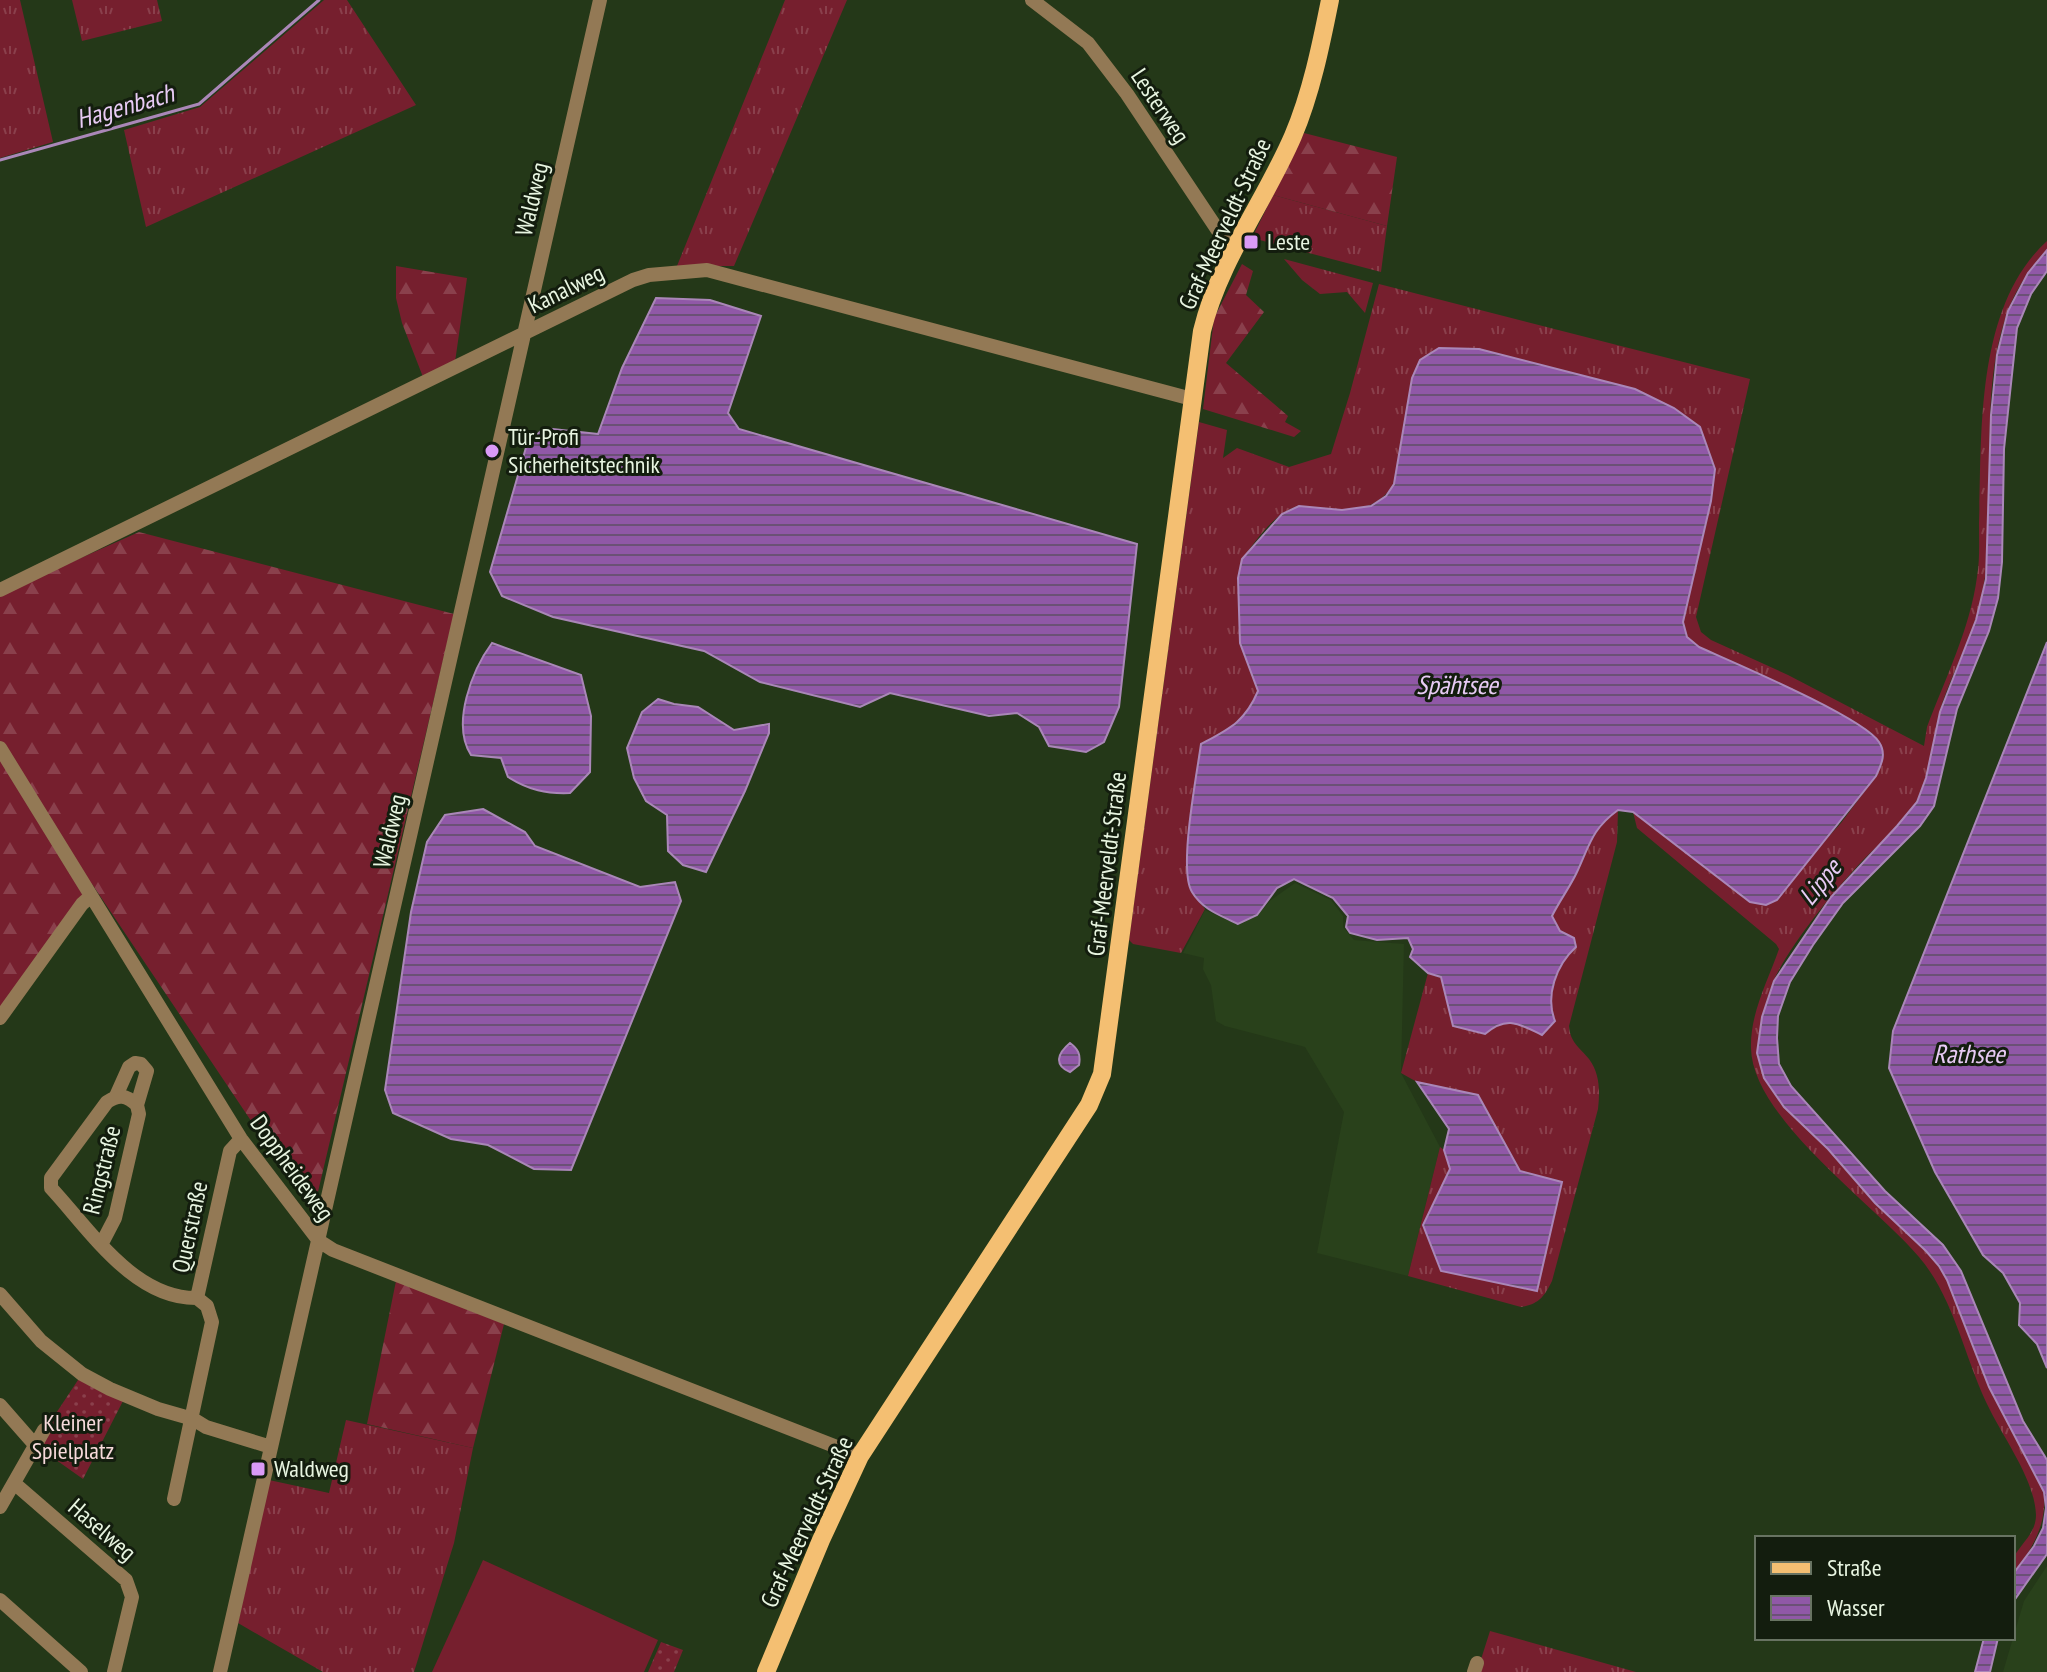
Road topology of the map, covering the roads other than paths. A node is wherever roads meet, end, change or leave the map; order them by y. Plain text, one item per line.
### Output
1 (600, 0) edge
2 (1032, 0) edge
3 (1330, 0) edge
4 (1236, 249) junction
5 (524, 334) junction
6 (1192, 399) junction
7 (0, 590) edge
8 (0, 748) edge
9 (91, 896) junction
10 (0, 1018) edge
11 (116, 1096) junction
12 (137, 1105) junction
13 (241, 1139) junction
14 (319, 1241) junction
15 (102, 1243) junction
16 (0, 1294) edge
17 (197, 1298) junction
18 (0, 1405) edge
19 (193, 1419) junction
20 (44, 1430) dead end
21 (35, 1445) junction
22 (271, 1447) junction
23 (860, 1456) junction
24 (14, 1483) junction
25 (174, 1499) dead end
26 (0, 1507) edge
27 (0, 1600) edge
28 (81, 1672) edge
29 (114, 1672) edge
30 (220, 1672) edge
31 (766, 1672) edge

1 - 5 street, Waldweg
2 - 4 street, Lesterweg
3 - 4 main road, Graf-Meerveldt-Straße
4 - 6 main road, Graf-Meerveldt-Straße
5 - 6 street, Kanalweg
5 - 7 street, Kanalweg
5 - 14 street, Waldweg
6 - 23 main road, Graf-Meerveldt-Straße
8 - 9 street, Doppheideweg
9 - 10 street
9 - 13 street, Doppheideweg
11 - 12 street, Ringstraße
11 - 12 street, Ringstraße
11 - 15 street, Ringstraße
12 - 15 street, Ringstraße
13 - 14 street, Doppheideweg
13 - 17 street, Querstraße
14 - 22 street, Waldweg
14 - 23 street, Doppheideweg
15 - 17 street, Ringstraße
16 - 19 street
17 - 19 street, Querstraße
18 - 21 street
19 - 22 street
19 - 25 street, Querstraße
20 - 21 street
21 - 24 street
22 - 30 street, Waldweg
23 - 31 main road, Graf-Meerveldt-Straße
24 - 26 street
24 - 29 street, Haselweg
27 - 28 street

